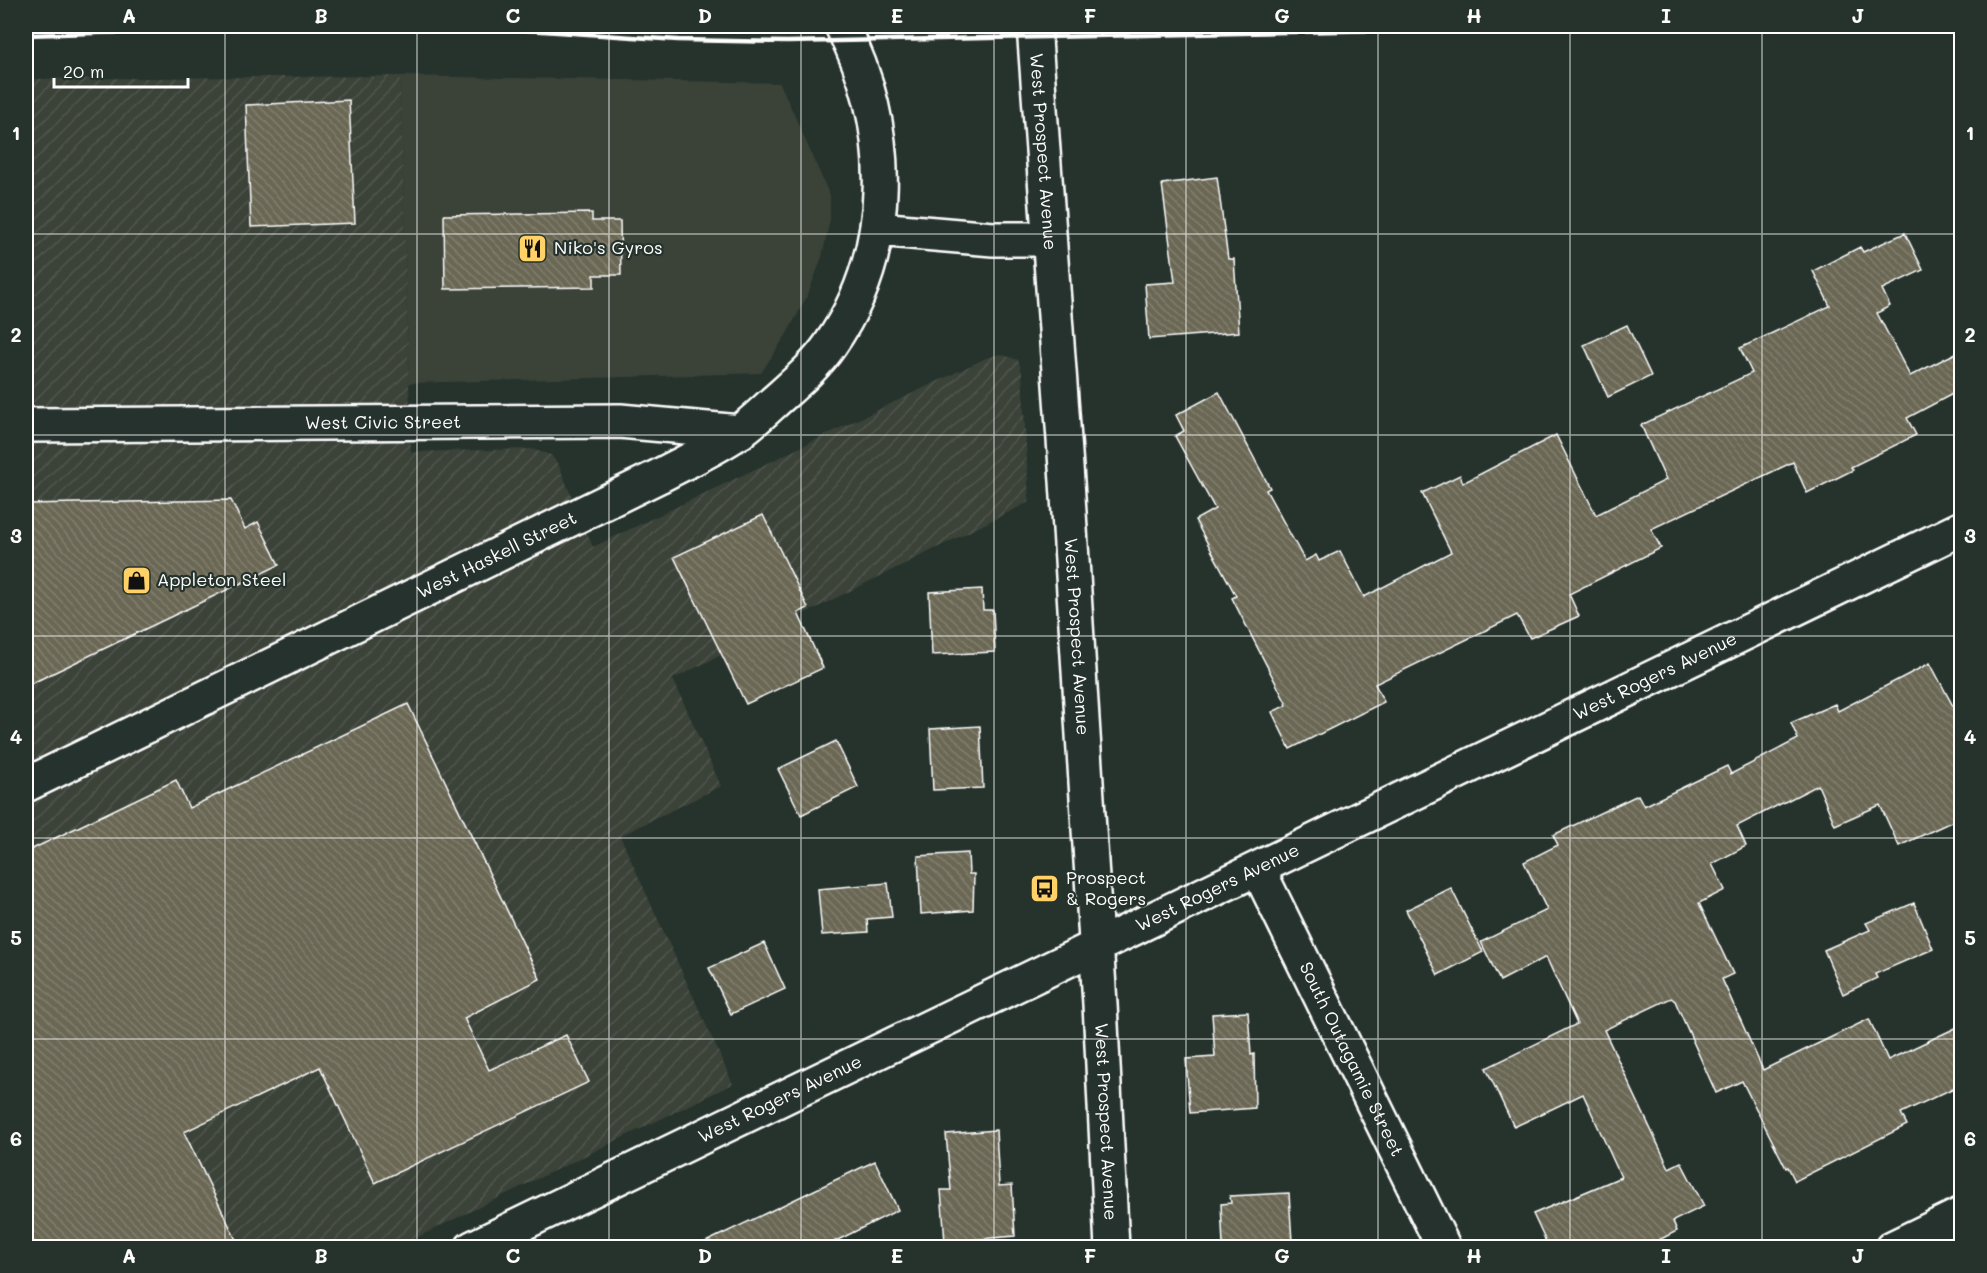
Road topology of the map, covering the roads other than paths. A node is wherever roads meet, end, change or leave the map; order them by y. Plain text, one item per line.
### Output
1 (842, 26) edge
2 (1034, 26) edge
3 (877, 229) junction
4 (1049, 239) junction
5 (26, 425) edge
6 (740, 432) junction
7 (1962, 528) edge
8 (26, 785) edge
9 (1258, 869) junction
10 (1095, 948) junction
11 (1962, 1214) edge
12 (472, 1248) edge
13 (1112, 1248) edge
14 (1444, 1248) edge
15 (1892, 1248) edge

1 - 3 street
2 - 4 street, West Prospect Avenue
3 - 4 street
3 - 6 street, West Haskell Street
4 - 10 street, West Prospect Avenue
5 - 6 street, West Civic Street
6 - 8 street, West Haskell Street
7 - 9 street, West Rogers Avenue
9 - 10 street, West Rogers Avenue
9 - 14 street, South Outagamie Street
10 - 12 street, West Rogers Avenue
10 - 13 street, West Prospect Avenue
11 - 15 street

